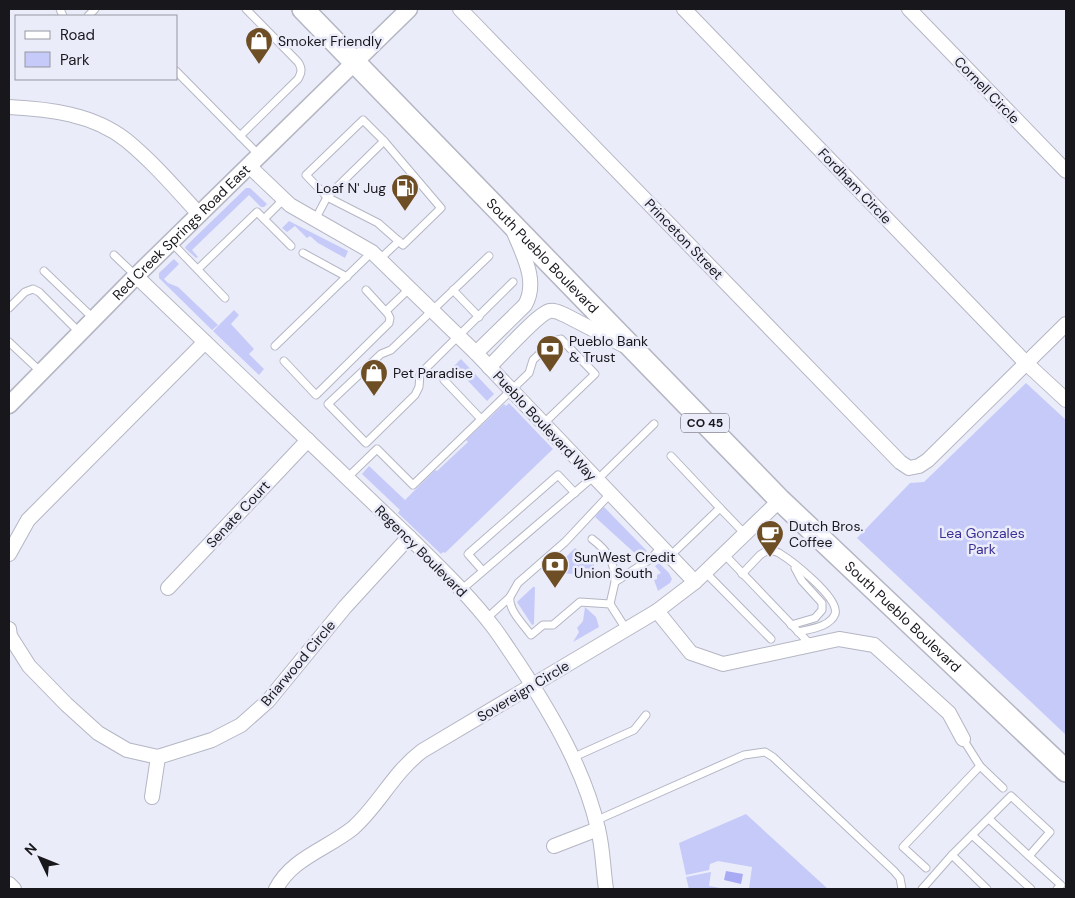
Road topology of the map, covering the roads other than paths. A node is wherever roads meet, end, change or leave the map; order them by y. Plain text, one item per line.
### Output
1 (246, 9) edge
2 (303, 9) edge
3 (409, 9) edge
4 (460, 9) edge
5 (684, 9) edge
6 (909, 9) edge
7 (355, 62) junction
8 (178, 73) edge
9 (9, 107) edge
10 (240, 136) junction
11 (384, 141) junction
12 (254, 161) junction
13 (1066, 171) edge
14 (327, 197) junction
15 (283, 200) junction
16 (199, 214) junction
17 (264, 218) junction
18 (315, 220) junction
19 (509, 220) junction
20 (399, 241) junction
21 (171, 242) junction
22 (291, 246) dead end
23 (303, 253) dead end
24 (114, 255) dead end
25 (376, 256) junction
26 (489, 256) dead end
27 (198, 269) junction
28 (44, 271) dead end
29 (136, 276) junction
30 (347, 277) junction
31 (514, 282) dead end
32 (410, 288) junction
33 (366, 290) dead end
34 (453, 290) junction
35 (225, 298) dead end
36 (9, 308) edge
37 (432, 310) junction
38 (386, 311) junction
39 (479, 317) junction
40 (94, 319) junction
41 (1066, 324) edge
42 (80, 333) junction
43 (458, 336) junction
44 (9, 342) edge
45 (205, 342) junction
46 (275, 346) dead end
47 (476, 353) junction
48 (637, 353) junction
49 (284, 361) dead end
50 (1026, 363) junction
51 (490, 368) junction
52 (41, 372) junction
53 (444, 380) dead end
54 (511, 390) junction
55 (1066, 400) edge
56 (9, 405) edge
57 (481, 419) junction
58 (543, 424) junction
59 (654, 424) dead end
60 (308, 440) junction
61 (671, 456) dead end
62 (347, 478) junction
63 (595, 479) junction
64 (575, 493) junction
65 (610, 494) junction
66 (780, 500) junction
67 (720, 508) junction
68 (745, 534) junction
69 (409, 537) junction
70 (592, 539) dead end
71 (666, 552) junction
72 (9, 554) edge
73 (724, 554) junction
74 (794, 564) junction
75 (483, 571) junction
76 (742, 574) junction
77 (700, 577) junction
78 (615, 582) junction
79 (168, 588) dead end
80 (461, 590) junction
81 (510, 597) junction
82 (610, 604) junction
83 (657, 611) junction
84 (486, 619) junction
85 (791, 625) junction
86 (9, 629) edge
87 (626, 629) junction
88 (798, 632) junction
89 (770, 639) dead end
90 (810, 644) junction
91 (532, 685) junction
92 (646, 715) dead end
93 (963, 739) joint
94 (158, 757) junction
95 (572, 758) junction
96 (980, 766) junction
97 (1066, 771) edge
98 (1003, 788) dead end
99 (152, 797) dead end
100 (989, 819) junction
101 (597, 825) junction
102 (972, 835) junction
103 (554, 846) dead end
104 (952, 856) junction
105 (1029, 856) junction
106 (926, 868) dead end
107 (9, 884) edge
108 (14, 889) edge
109 (276, 889) edge
110 (606, 889) edge
111 (902, 889) edge
112 (922, 889) edge
113 (987, 889) edge
114 (1031, 889) edge
115 (1057, 889) edge

1 - 10 lane
2 - 7 main road, South Pueblo Boulevard / CO 45
3 - 7 street, Red Creek Springs Road East
4 - 50 street, Princeton Street
5 - 50 street, Fordham Circle
6 - 13 street, Cornell Circle
7 - 12 street, Red Creek Springs Road East
7 - 19 main road, South Pueblo Boulevard / CO 45
8 - 10 lane
9 - 16 street
10 - 12 lane
11 - 14 lane
11 - 14 lane
11 - 20 lane
12 - 15 street, Pueblo Boulevard Way
12 - 16 street, Red Creek Springs Road East
14 - 18 lane
14 - 20 lane
15 - 17 lane
15 - 18 street, Pueblo Boulevard Way
16 - 21 street, Red Creek Springs Road East
17 - 22 lane
17 - 27 lane
18 - 25 street, Pueblo Boulevard Way
19 - 47 street
19 - 48 main road, South Pueblo Boulevard / CO 45
20 - 25 lane
21 - 27 lane
21 - 29 street, Red Creek Springs Road East
23 - 30 lane
24 - 29 lane
25 - 30 lane
25 - 32 street, Pueblo Boulevard Way
26 - 34 lane
27 - 35 lane
28 - 40 lane
29 - 40 street, Red Creek Springs Road East
29 - 45 street, Regency Boulevard
30 - 46 lane
31 - 39 lane
32 - 37 street, Pueblo Boulevard Way
32 - 38 lane
33 - 38 lane
34 - 37 lane
34 - 39 lane
36 - 42 lane
37 - 43 street, Pueblo Boulevard Way
37 - 43 lane
38 - 49 lane
39 - 43 lane
40 - 42 street, Red Creek Springs Road East
41 - 50 street
42 - 52 street, Red Creek Springs Road East
43 - 47 street, Pueblo Boulevard Way
44 - 52 lane
45 - 60 street, Regency Boulevard
45 - 72 street
47 - 51 street, Pueblo Boulevard Way
48 - 51 street
48 - 66 main road, South Pueblo Boulevard / CO 45
50 - 55 street, Fordham Circle
51 - 54 street, Pueblo Boulevard Way
52 - 56 street, Red Creek Springs Road East
53 - 57 lane
54 - 57 lane
54 - 58 street, Pueblo Boulevard Way
54 - 58 lane
57 - 62 lane
58 - 63 street, Pueblo Boulevard Way
59 - 63 lane
60 - 62 street, Regency Boulevard
60 - 79 street, Senate Court
61 - 67 lane
62 - 69 street, Regency Boulevard
63 - 64 lane
63 - 65 street, Pueblo Boulevard Way
64 - 75 lane
64 - 75 lane
65 - 71 street, Pueblo Boulevard Way
65 - 81 lane
66 - 68 street, Sovereign Circle
66 - 97 main road, South Pueblo Boulevard / CO 45
67 - 68 lane
67 - 71 lane
68 - 73 street, Sovereign Circle
69 - 80 street, Regency Boulevard
69 - 94 street, Briarwood Circle
70 - 78 lane
71 - 77 street, Pueblo Boulevard Way
71 - 78 lane
73 - 76 lane
73 - 77 street, Sovereign Circle
74 - 76 lane
74 - 85 lane
74 - 88 lane
75 - 80 lane
76 - 85 lane
77 - 83 street, Sovereign Circle
77 - 89 lane
78 - 82 lane
80 - 84 street, Regency Boulevard
81 - 82 lane
81 - 84 lane
82 - 87 lane
83 - 87 street, Sovereign Circle
83 - 90 street
84 - 91 street, Regency Boulevard
85 - 88 lane
86 - 94 street
87 - 91 street, Sovereign Circle
88 - 90 lane
90 - 93 street
91 - 95 street, Regency Boulevard
91 - 109 street, Sovereign Circle
92 - 95 lane
93 - 96 lane
94 - 99 street
95 - 101 street, Regency Boulevard
96 - 98 lane
96 - 106 lane
100 - 102 lane
100 - 105 lane
100 - 105 lane
101 - 103 street
101 - 110 street, Regency Boulevard
101 - 111 lane
102 - 104 lane
102 - 114 lane
104 - 112 lane
104 - 113 lane
105 - 115 lane
107 - 108 street

